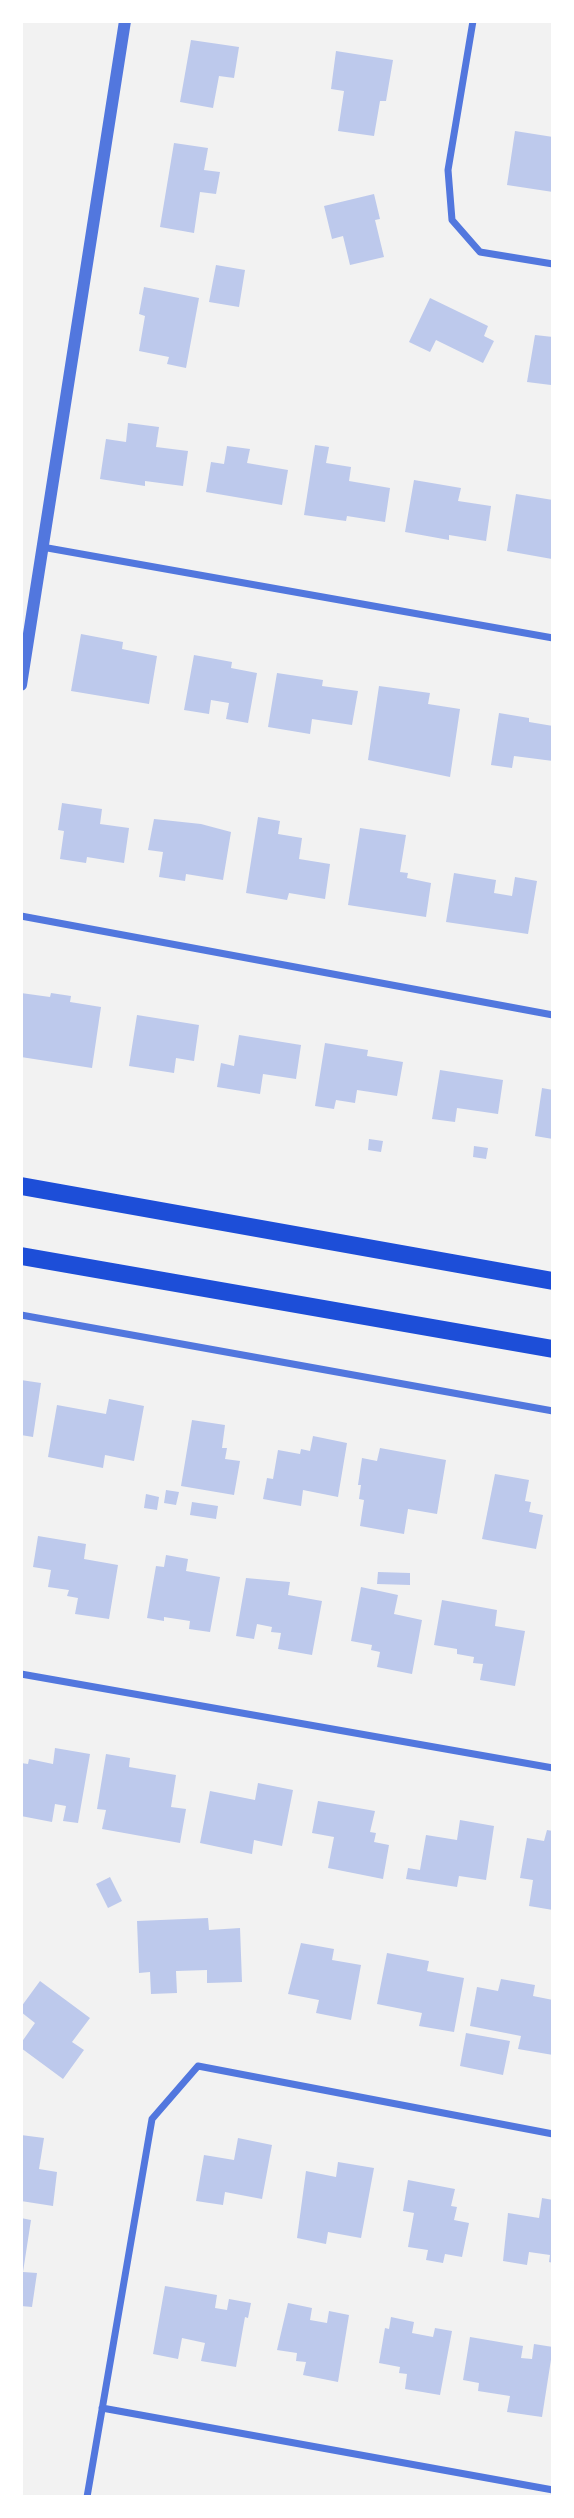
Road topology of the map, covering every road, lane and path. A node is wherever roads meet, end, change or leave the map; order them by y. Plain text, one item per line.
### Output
1 (125, 21) edge
2 (473, 21) edge
3 (553, 264) edge
4 (42, 547) junction
5 (553, 638) edge
6 (21, 685) edge
7 (21, 916) edge
8 (553, 1015) edge
9 (21, 1186) edge
10 (21, 1256) edge
11 (553, 1281) edge
12 (21, 1315) edge
13 (553, 1349) edge
14 (553, 1411) edge
15 (21, 1674) edge
16 (553, 1768) edge
17 (553, 2134) edge
18 (103, 2407) junction
19 (553, 2490) edge
20 (87, 2497) edge

1 - 4 street
2 - 3 street
4 - 5 street
4 - 6 street
7 - 8 street
9 - 11 main road
10 - 13 main road
12 - 14 street
15 - 16 street
17 - 18 street
18 - 19 street
18 - 20 street

